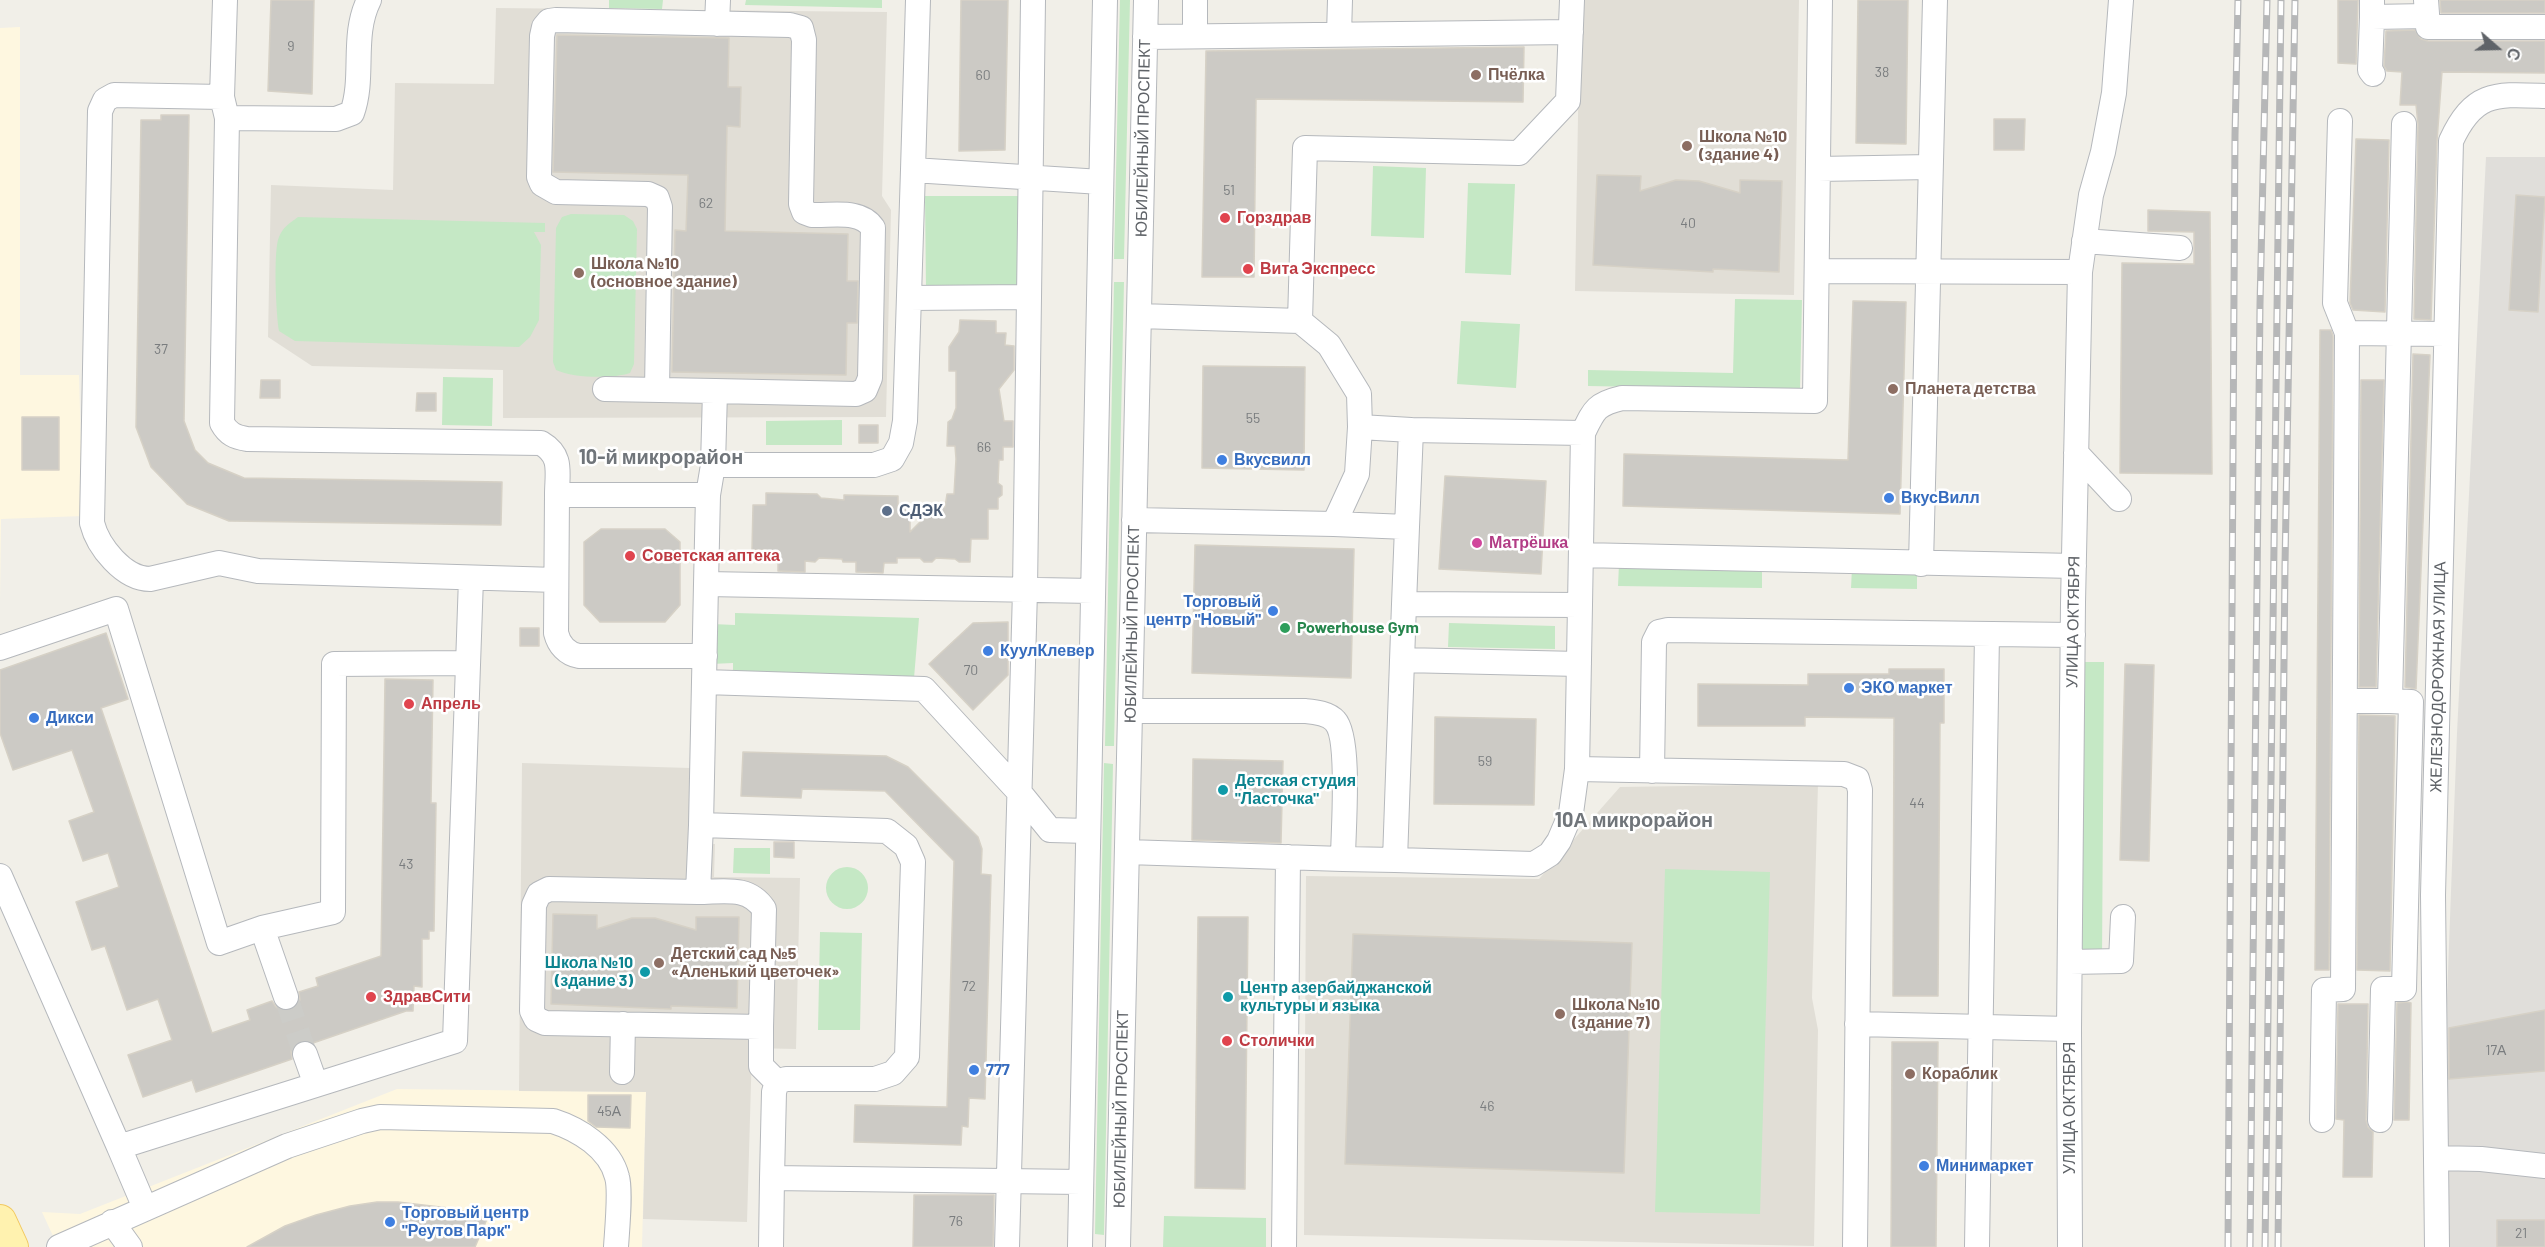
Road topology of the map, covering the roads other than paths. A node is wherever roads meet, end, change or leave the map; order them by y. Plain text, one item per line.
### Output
1 (225, 0) edge
2 (369, 0) edge
3 (918, 0) edge
4 (1033, 0) edge
5 (1105, 0) edge
6 (1146, 0) edge
7 (1195, 0) edge
8 (1340, 0) edge
9 (1572, 0) edge
10 (1820, 0) edge
11 (1935, 0) edge
12 (2121, 0) edge
13 (2372, 8) edge
14 (2426, 8) edge
15 (718, 12) edge
16 (2545, 27) edge
17 (1570, 32) junction
18 (1339, 34) junction
19 (1195, 36) junction
20 (1145, 37) junction
21 (2373, 74) dead end
22 (2545, 96) edge
23 (224, 107) junction
24 (2340, 121) dead end
25 (2404, 124) dead end
26 (1930, 167) junction
27 (1818, 169) junction
28 (913, 170) junction
29 (1031, 177) junction
30 (1101, 182) junction
31 (2084, 241) junction
32 (2180, 248) dead end
33 (1928, 270) junction
34 (1817, 271) junction
35 (2080, 273) junction
36 (1029, 297) junction
37 (909, 298) junction
38 (1139, 316) junction
39 (1300, 321) junction
40 (2347, 333) junction
41 (2399, 333) junction
42 (2446, 334) junction
43 (605, 389) dead end
44 (657, 390) junction
45 (716, 391) junction
46 (1360, 427) junction
47 (1411, 430) junction
48 (1583, 433) junction
49 (2076, 453) junction
50 (713, 465) junction
51 (557, 495) junction
52 (708, 495) junction
53 (2119, 499) dead end
54 (1134, 520) junction
55 (1334, 524) junction
56 (1407, 527) junction
57 (1581, 555) junction
58 (1921, 564) junction
59 (2074, 566) junction
60 (471, 578) junction
61 (141, 579) junction
62 (556, 580) junction
63 (706, 584) junction
64 (1025, 590) junction
65 (1093, 591) junction
66 (1404, 604) junction
67 (1580, 606) junction
68 (116, 609) junction
69 (1987, 634) junction
70 (2073, 634) junction
71 (0, 648) edge
72 (705, 656) junction
73 (1402, 660) junction
74 (468, 663) junction
75 (1579, 664) junction
76 (704, 682) junction
77 (2345, 701) junction
78 (2390, 701) junction
79 (1130, 711) junction
80 (1577, 769) junction
81 (1652, 771) junction
82 (1020, 793) junction
83 (701, 825) junction
84 (1088, 831) junction
85 (1127, 852) junction
86 (1288, 857) junction
87 (1342, 859) junction
88 (1395, 860) junction
89 (0, 876) edge
90 (698, 892) junction
91 (2123, 917) dead end
92 (262, 928) junction
93 (2070, 962) junction
94 (2343, 989) junction
95 (2383, 989) junction
96 (286, 997) tunnel mouth
97 (623, 1024) junction
98 (1857, 1024) junction
99 (761, 1027) junction
100 (1981, 1027) junction
101 (2069, 1029) junction
102 (305, 1054) tunnel mouth
103 (622, 1072) dead end
104 (777, 1082) junction
105 (316, 1085) junction
106 (2322, 1120) dead end
107 (2380, 1120) dead end
108 (119, 1147) junction
109 (2436, 1158) junction
110 (2545, 1166) edge
111 (772, 1178) junction
112 (1009, 1181) junction
113 (1081, 1182) junction
114 (145, 1208) junction
115 (0, 1221) edge
116 (112, 1222) junction
117 (12, 1247) edge
118 (59, 1247) edge
119 (130, 1247) edge
120 (616, 1247) edge
121 (771, 1247) edge
122 (1007, 1247) edge
123 (1080, 1247) edge
124 (1118, 1247) edge
125 (1284, 1247) edge
126 (1855, 1247) edge
127 (1977, 1247) edge
128 (2070, 1247) edge
129 (2437, 1247) edge

1 - 23 street
2 - 23 street
3 - 28 street
4 - 29 street
5 - 30 street
6 - 20 street, ЮБИЛЕЙНЫЙ ПРОСПЕКТ
7 - 19 street
8 - 18 street
9 - 17 street
10 - 27 street
11 - 26 street
12 - 31 street, УЛИЦА ОКТЯБРЯ
13 - 14 street
13 - 21 street
14 - 16 street
15 - 44 street
15 - 45 street
17 - 18 street
17 - 39 street
18 - 19 street
19 - 20 street
20 - 38 street, ЮБИЛЕЙНЫЙ ПРОСПЕКТ
22 - 42 street, ЖЕЛЕЗНОДОРОЖНАЯ УЛИЦА
23 - 51 street
23 - 61 street
24 - 40 street
25 - 41 street
26 - 27 street
26 - 33 street
27 - 34 street
28 - 29 street
28 - 37 street
29 - 30 street
29 - 36 street
30 - 65 street
31 - 32 street
31 - 35 street, УЛИЦА ОКТЯБРЯ
33 - 34 street
33 - 35 street
33 - 58 street
34 - 48 street
35 - 49 street, УЛИЦА ОКТЯБРЯ
36 - 37 street
36 - 64 street
37 - 50 street
38 - 39 street
38 - 54 street, ЮБИЛЕЙНЫЙ ПРОСПЕКТ
39 - 46 street
40 - 41 street
40 - 77 street
41 - 42 street
41 - 78 street
42 - 109 street, ЖЕЛЕЗНОДОРОЖНАЯ УЛИЦА
43 - 44 street
44 - 45 street
45 - 50 street
46 - 47 street
46 - 55 street
47 - 48 street
47 - 56 street
48 - 57 street
49 - 53 street
49 - 59 street, УЛИЦА ОКТЯБРЯ
50 - 52 street
51 - 52 street
51 - 62 street
52 - 63 street
54 - 55 street
54 - 79 street, ЮБИЛЕЙНЫЙ ПРОСПЕКТ
55 - 56 street
56 - 66 street
57 - 58 street
57 - 67 street
58 - 59 street
59 - 70 street, УЛИЦА ОКТЯБРЯ
60 - 61 street
60 - 62 street
60 - 74 street
61 - 68 street
62 - 72 street
63 - 64 street
63 - 72 street
64 - 65 street
64 - 82 street
65 - 84 street
66 - 67 street
66 - 73 street
67 - 75 street
68 - 71 street
68 - 92 street
69 - 70 street
69 - 81 street
69 - 100 street
70 - 93 street, УЛИЦА ОКТЯБРЯ
72 - 76 street
73 - 75 street
73 - 88 street
74 - 92 street
74 - 105 street
75 - 80 street
76 - 82 street
76 - 83 street
77 - 78 street
77 - 94 street
78 - 95 street
79 - 85 street, ЮБИЛЕЙНЫЙ ПРОСПЕКТ
79 - 87 street
80 - 81 street
80 - 88 street
81 - 98 street
82 - 84 street
82 - 112 street
83 - 90 street
83 - 104 street
84 - 113 street
85 - 86 street
85 - 124 street, ЮБИЛЕЙНЫЙ ПРОСПЕКТ
86 - 87 street
86 - 125 street
87 - 88 street
89 - 108 street
90 - 97 street
90 - 99 street
91 - 93 street
92 - 96 street
93 - 101 street, УЛИЦА ОКТЯБРЯ
94 - 95 street
94 - 106 street
95 - 107 street
97 - 99 street
97 - 103 street
98 - 100 street
98 - 126 street
99 - 104 street
100 - 101 street
100 - 127 street
101 - 128 street, УЛИЦА ОКТЯБРЯ
102 - 105 street
104 - 111 street
105 - 108 street
108 - 114 street
109 - 110 street
109 - 129 street, ЖЕЛЕЗНОДОРОЖНАЯ УЛИЦА
111 - 112 street
111 - 121 street
112 - 113 street
112 - 122 street
113 - 123 street
114 - 116 street
114 - 120 street
115 - 117 main road
116 - 118 street
116 - 119 street

